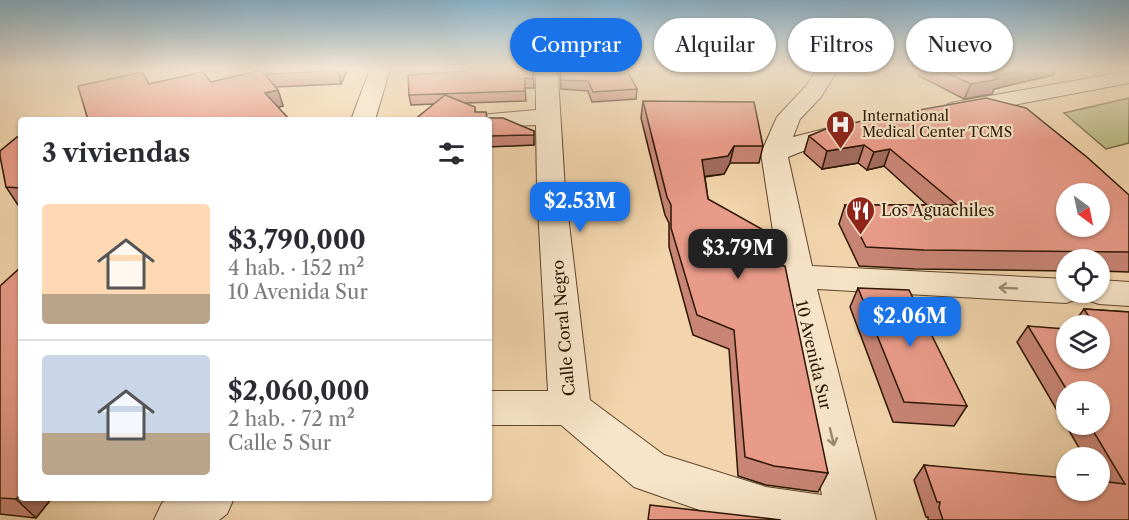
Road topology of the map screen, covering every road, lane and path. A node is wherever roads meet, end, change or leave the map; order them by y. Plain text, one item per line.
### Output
1 (372, 93) edge
2 (547, 93) edge
3 (792, 93) edge
4 (812, 93) edge
5 (1043, 93) edge
6 (1044, 93) edge
7 (971, 106) junction
8 (932, 113) edge
9 (364, 117) edge
10 (548, 117) junction
11 (789, 117) junction
12 (492, 120) edge
13 (774, 153) junction
14 (797, 277) junction
15 (1056, 290) edge
16 (1110, 293) edge
17 (1129, 294) edge
18 (492, 408) edge
19 (570, 408) junction
20 (206, 501) edge
21 (179, 520) edge
22 (832, 520) edge
23 (851, 520) edge

1 - 9 street
2 - 10 street, Calle Coral Negro
3 - 11 street
4 - 11 street
5 - 7 street
6 - 7 street
7 - 8 street
10 - 12 street
10 - 19 street, Calle Coral Negro
11 - 13 street
11 - 13 street
13 - 14 street, 10 Avenida Sur
15 -> 14 street
14 -> 23 street, 10 Avenida Sur
16 - 17 street
18 - 19 street
19 - 22 street
20 - 21 street

